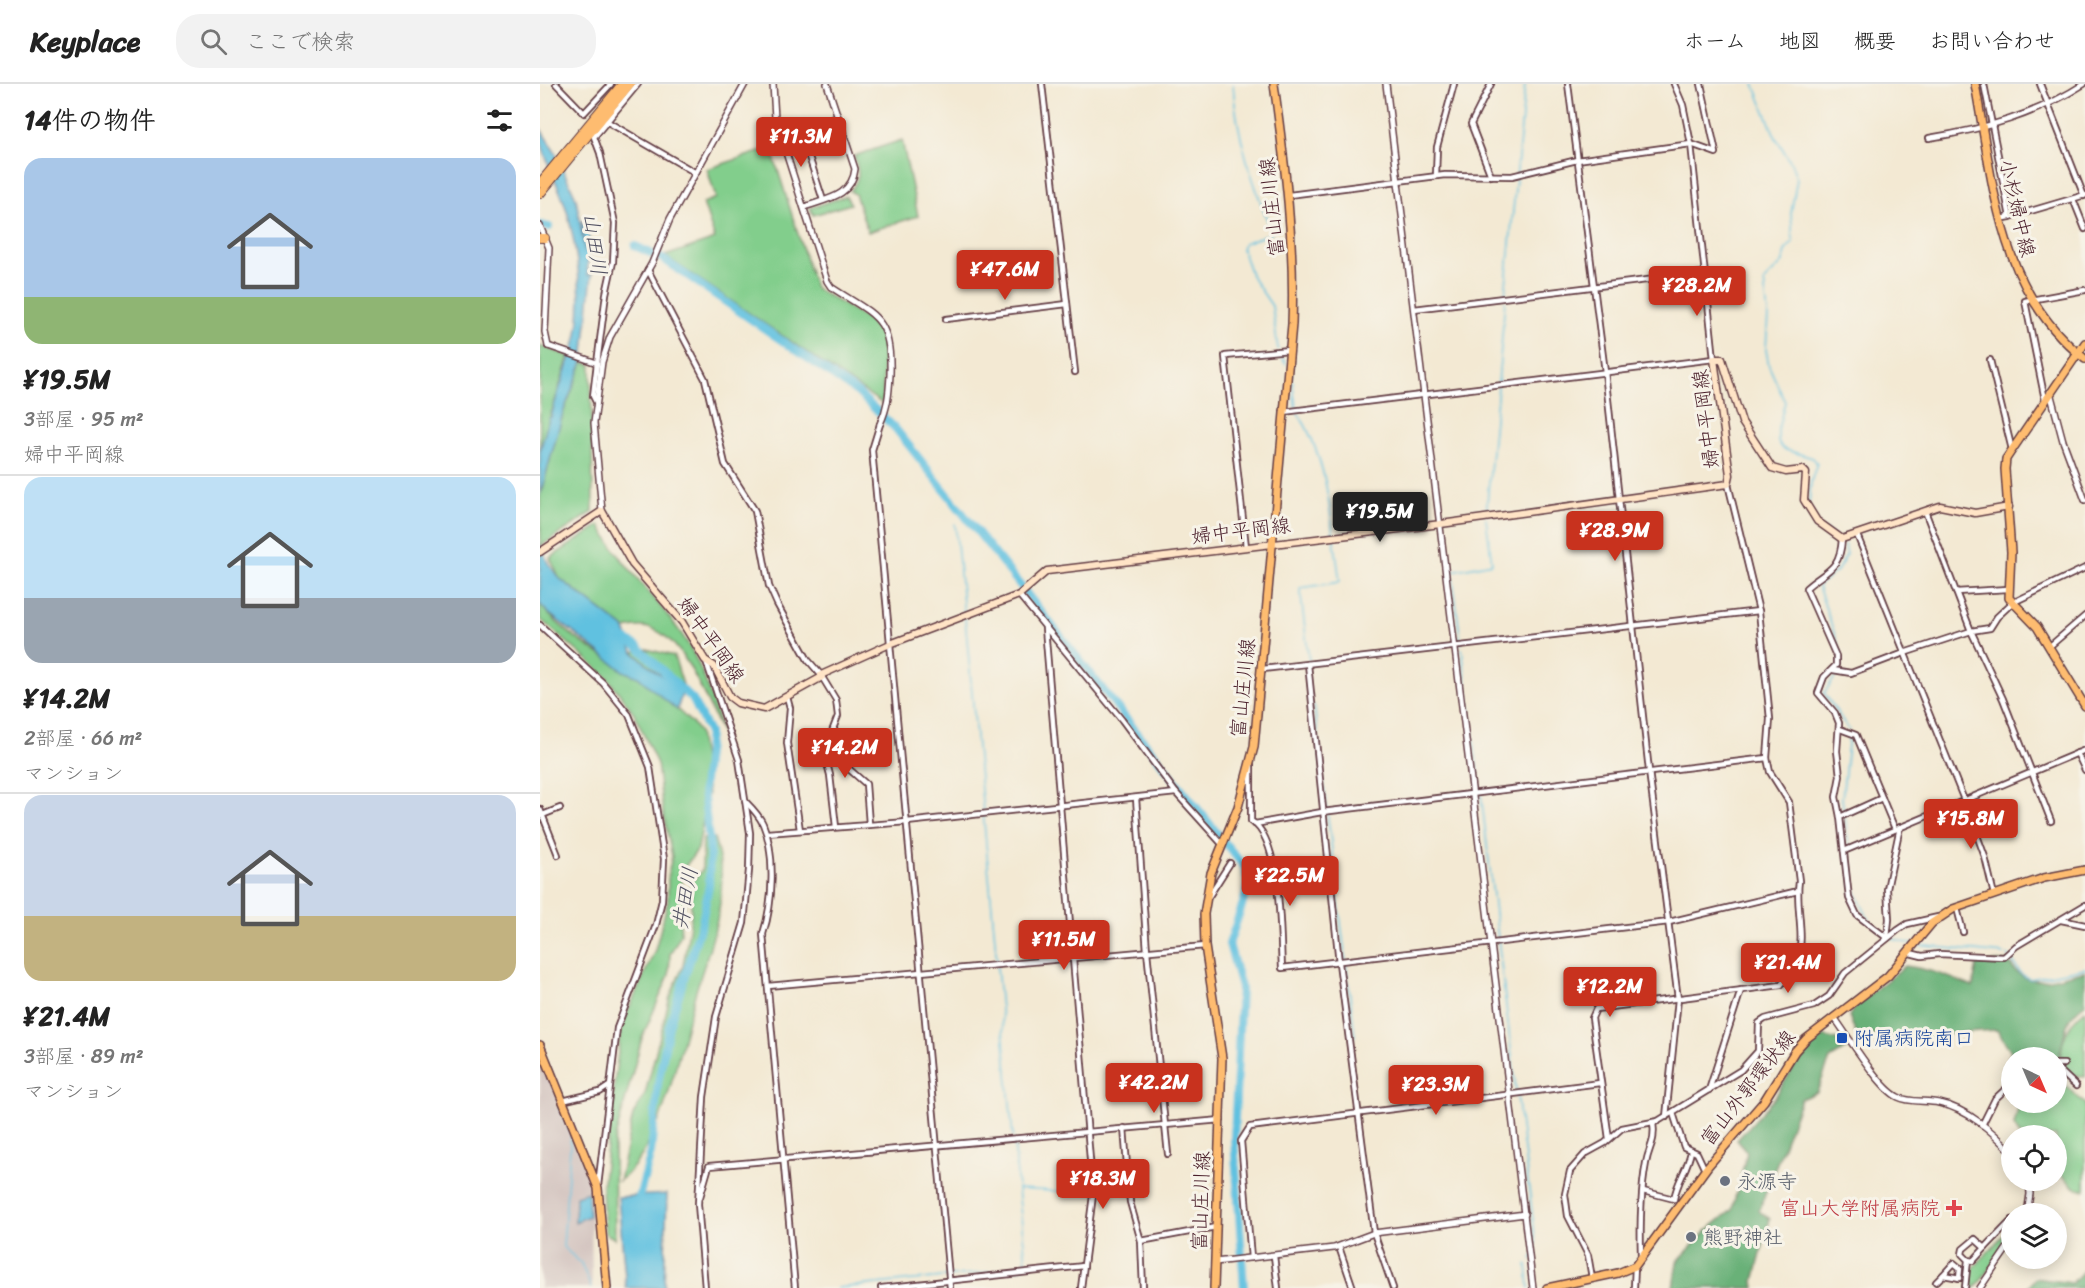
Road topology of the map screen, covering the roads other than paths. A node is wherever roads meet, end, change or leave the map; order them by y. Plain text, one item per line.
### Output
1 (556, 84) edge
2 (611, 84) edge
3 (622, 84) edge
4 (630, 84) edge
5 (639, 84) edge
6 (745, 84) edge
7 (773, 84) edge
8 (827, 84) edge
9 (1042, 84) edge
10 (1274, 84) edge
11 (1386, 84) edge
12 (1454, 84) edge
13 (1491, 84) edge
14 (1568, 84) edge
15 (1674, 84) edge
16 (1701, 84) edge
17 (1975, 84) edge
18 (1984, 84) edge
19 (2040, 84) edge
20 (2084, 84) edge
21 (2048, 106) junction
22 (838, 117) junction
23 (606, 122) junction
24 (1992, 126) junction
25 (1983, 128) junction
26 (800, 129) junction
27 (780, 135) junction
28 (580, 138) junction
29 (1929, 138) dead end
30 (1690, 144) junction
31 (1577, 160) junction
32 (696, 173) junction
33 (1436, 176) junction
34 (1491, 176) junction
35 (1398, 182) junction
36 (540, 183) edge
37 (540, 194) edge
38 (1289, 195) junction
39 (2085, 196) edge
40 (2073, 199) junction
41 (823, 200) junction
42 (804, 207) junction
43 (2010, 217) junction
44 (2000, 219) junction
45 (2085, 229) edge
46 (542, 234) edge
47 (648, 270) junction
48 (1703, 273) junction
49 (1592, 286) junction
50 (2085, 290) edge
51 (2031, 299) junction
52 (1067, 304) junction
53 (1414, 309) junction
54 (946, 319) dead end
55 (2085, 343) edge
56 (548, 346) joint
57 (1289, 350) junction
58 (2078, 355) junction
59 (1713, 358) junction
60 (2085, 359) edge
61 (1990, 360) dead end
62 (596, 362) junction
63 (2085, 365) edge
64 (1075, 372) dead end
65 (1605, 372) junction
66 (2050, 392) junction
67 (1423, 395) junction
68 (2045, 399) junction
69 (596, 402) junction
70 (1283, 412) junction
71 (880, 424) joint
72 (2012, 450) junction
73 (1728, 484) junction
74 (1619, 498) junction
75 (2085, 500) edge
76 (2009, 507) junction
77 (1925, 511) junction
78 (600, 513) junction
79 (1441, 524) junction
80 (1857, 535) junction
81 (1842, 539) junction
82 (1271, 543) junction
83 (1246, 547) junction
84 (540, 552) edge
85 (2085, 568) edge
86 (2008, 589) junction
87 (1956, 592) junction
88 (1019, 595) junction
89 (2012, 603) junction
90 (1759, 611) junction
91 (2085, 616) edge
92 (1634, 624) junction
93 (540, 625) edge
94 (1045, 628) junction
95 (1971, 631) junction
96 (890, 644) junction
97 (1456, 646) junction
98 (2050, 646) junction
99 (1904, 652) junction
100 (705, 660) junction
101 (1308, 664) junction
102 (1263, 669) junction
103 (1833, 670) junction
104 (822, 676) junction
105 (787, 697) junction
106 (2085, 706) edge
107 (834, 729) junction
108 (1840, 729) junction
109 (2085, 750) edge
110 (2078, 753) junction
111 (1767, 758) junction
112 (1251, 759) junction
113 (2085, 770) edge
114 (1649, 771) junction
115 (2031, 772) junction
116 (1176, 793) junction
117 (1474, 795) junction
118 (1136, 798) junction
119 (1882, 798) junction
120 (1964, 800) junction
121 (746, 802) junction
122 (1059, 807) junction
123 (560, 808) dead end
124 (540, 809) edge
125 (1322, 812) junction
126 (541, 816) edge
127 (1840, 817) junction
128 (2051, 821) dead end
129 (907, 822) junction
130 (869, 824) junction
131 (1255, 824) junction
132 (836, 826) junction
133 (1898, 828) junction
134 (800, 830) junction
135 (767, 833) junction
136 (1222, 844) junction
137 (1844, 851) junction
138 (558, 855) dead end
139 (1230, 863) dead end
140 (2085, 870) edge
141 (1797, 891) junction
142 (1994, 895) junction
143 (1205, 901) junction
144 (2085, 904) edge
145 (1958, 908) junction
146 (1939, 917) junction
147 (2061, 920) junction
148 (1669, 922) junction
149 (2085, 925) edge
150 (1963, 932) dead end
151 (1887, 938) junction
152 (1492, 944) junction
153 (1205, 946) junction
154 (1147, 951) junction
155 (1910, 953) junction
156 (1073, 959) junction
157 (1339, 963) junction
158 (920, 972) junction
159 (768, 986) junction
160 (1741, 990) junction
161 (1678, 999) junction
162 (1834, 1017) junction
163 (540, 1045) edge
164 (2067, 1077) edge
165 (1600, 1083) junction
166 (609, 1086) junction
167 (2076, 1086) dead end
168 (1709, 1090) junction
169 (2001, 1093) edge
170 (1511, 1095) junction
171 (562, 1101) junction
172 (1673, 1113) junction
173 (1358, 1114) junction
174 (1666, 1117) junction
175 (1221, 1119) junction
176 (1653, 1122) junction
177 (1165, 1124) junction
178 (1982, 1125) junction
179 (1124, 1128) junction
180 (1089, 1131) junction
181 (1610, 1140) junction
182 (2001, 1142) edge
183 (937, 1146) junction
184 (1691, 1151) junction
185 (1168, 1154) dead end
186 (783, 1158) junction
187 (1705, 1170) junction
188 (598, 1188) junction
189 (1642, 1191) junction
190 (1674, 1199) junction
191 (698, 1204) junction
192 (1682, 1204) junction
193 (1525, 1214) junction
194 (1216, 1227) junction
195 (2001, 1231) edge
196 (1374, 1233) junction
197 (1141, 1241) junction
198 (1339, 1247) junction
199 (1985, 1248) junction
200 (1274, 1256) junction
201 (2001, 1257) edge
202 (1250, 1258) junction
203 (1641, 1260) junction
204 (1968, 1260) junction
205 (1215, 1263) junction
206 (1084, 1266) junction
207 (1635, 1266) junction
208 (1943, 1275) junction
209 (1592, 1278) junction
210 (1959, 1278) junction
211 (1966, 1279) junction
212 (949, 1281) junction
213 (1936, 1282) dead end
214 (607, 1288) edge
215 (705, 1288) edge
216 (795, 1288) edge
217 (881, 1288) edge
218 (950, 1288) edge
219 (1081, 1288) edge
220 (1143, 1288) edge
221 (1214, 1288) edge
222 (1278, 1288) edge
223 (1353, 1288) edge
224 (1393, 1288) edge
225 (1533, 1288) edge
226 (1547, 1288) edge
227 (1634, 1288) edge
228 (1965, 1288) edge
229 (1980, 1288) edge

1 - 2 street
3 - 28 highway
4 - 28 highway
5 - 23 street
6 - 32 street
7 - 27 street
8 - 22 street
9 - 52 street
10 - 38 main road, 富山庄川線
11 - 35 street
12 - 33 street
13 - 34 street
14 - 31 street
15 - 30 street
16 - 30 street
17 - 25 main road, 小杉婦中線
18 - 24 street
19 - 21 street
20 - 21 street
21 - 24 street
21 - 39 street
22 - 26 street
22 - 41 street
23 - 32 street
23 - 62 street
24 - 25 street
24 - 43 street
25 - 29 street
25 - 44 main road, 小杉婦中線
26 - 27 street
26 - 41 street
27 - 42 street
28 - 36 highway
28 - 37 highway
30 - 31 street
30 - 48 street
31 - 34 street
31 - 49 street
32 - 47 street
33 - 34 street
33 - 35 street
35 - 38 street
35 - 53 street
38 - 57 main road, 富山庄川線
39 - 40 street
40 - 43 street
40 - 45 street
41 - 42 street
42 - 71 street
43 - 44 street
44 - 51 main road, 小杉婦中線
46 - 56 street
47 - 69 street
47 - 104 street
48 - 49 street
48 - 59 street
49 - 53 street
49 - 65 street
50 - 51 street
51 - 58 main road, 小杉婦中線
51 - 68 street
52 - 54 street
52 - 64 street
53 - 67 street
55 - 58 main road
56 - 62 street
57 - 70 main road, 富山庄川線
57 - 83 street
58 - 60 main road
58 - 63 main road
58 - 66 main road
59 - 65 street
59 - 73 main road, 婦中平岡線
59 - 81 main road, 婦中平岡線
61 - 72 street
62 - 69 street
65 - 67 street
65 - 74 street
66 - 68 main road
66 - 75 street
67 - 70 street
67 - 79 street
68 - 72 main road
69 - 78 street
70 - 82 main road, 富山庄川線
71 - 96 street
72 - 76 main road
73 - 74 main road, 婦中平岡線
73 - 90 street
74 - 79 main road, 婦中平岡線
74 - 92 street
76 - 77 main road
76 - 86 main road
77 - 80 main road
77 - 87 street
78 - 84 main road
78 - 100 main road, 婦中平岡線
79 - 82 main road, 婦中平岡線
79 - 97 street
80 - 81 main road
80 - 99 street
81 - 103 street
82 - 83 main road, 婦中平岡線
82 - 102 main road, 富山庄川線
83 - 88 main road, 婦中平岡線
85 - 89 street
86 - 87 street
86 - 89 main road
87 - 95 street
88 - 94 street
88 - 96 main road, 婦中平岡線
89 - 95 street
89 - 98 main road
90 - 92 street
90 - 111 street
91 - 98 street
92 - 97 street
92 - 114 street
93 - 166 street
94 - 116 street
94 - 122 street
95 - 99 street
95 - 115 street
96 - 104 main road, 婦中平岡線
96 - 129 street
97 - 101 street
97 - 117 street
98 - 106 main road
99 - 103 street
99 - 120 street
100 - 105 main road, 婦中平岡線
100 - 121 street
101 - 102 street
101 - 125 street
102 - 112 main road, 富山庄川線
103 - 108 street
104 - 105 main road, 婦中平岡線
104 - 107 street
105 - 134 street
107 - 130 street
107 - 132 street
108 - 119 street
108 - 127 street
109 - 110 street
110 - 113 street
110 - 115 street
111 - 114 street
111 - 141 street
112 - 131 street
112 - 136 main road, 富山庄川線
114 - 117 street
114 - 148 street
115 - 120 street
115 - 128 street
116 - 118 street
116 - 136 street
117 - 125 street
117 - 152 street
118 - 122 street
118 - 154 street
119 - 127 street
119 - 133 street
120 - 133 street
120 - 142 street
121 - 135 street
121 - 191 street
122 - 129 street
122 - 156 street
123 - 126 street
124 - 126 street
125 - 131 street
125 - 157 street
126 - 138 street
127 - 137 street
129 - 130 street
129 - 158 street
130 - 132 street
131 - 157 street
132 - 134 street
133 - 137 street
133 - 151 street
134 - 135 street
135 - 159 street
136 - 143 main road, 富山庄川線
137 - 151 street
139 - 143 street
140 - 142 main road, 富山外郭環状線
141 - 148 street
141 - 160 street
142 - 145 main road, 富山外郭環状線
143 - 153 main road, 富山庄川線
144 - 147 street
145 - 146 main road, 富山外郭環状線
145 - 150 street
146 - 151 street
146 - 155 main road, 富山外郭環状線
147 - 149 street
147 - 155 street
148 - 152 street
148 - 161 street
151 - 168 street
152 - 157 street
152 - 170 street
153 - 154 street
153 - 175 main road, 富山庄川線
154 - 156 street
154 - 177 street
155 - 162 main road, 富山外郭環状線
156 - 158 street
156 - 180 street
157 - 173 street
158 - 159 street
158 - 183 street
159 - 186 street
160 - 161 street
160 - 168 street
161 - 165 street
161 - 174 street
162 - 178 street
162 - 187 main road, 富山外郭環状線
163 - 171 main road
164 - 167 street
165 - 170 street
165 - 181 street
166 - 171 street
166 - 188 street
168 - 172 street
169 - 178 street
170 - 173 street
170 - 193 street
171 - 188 main road
172 - 174 street
172 - 184 street
173 - 196 street
173 - 202 street
174 - 176 street
175 - 177 street
175 - 194 main road, 富山庄川線
176 - 181 street
176 - 189 street
177 - 179 street
177 - 185 street
178 - 182 street
179 - 180 street
179 - 197 street
180 - 183 street
180 - 206 street
181 - 209 street
183 - 186 street
183 - 212 street
184 - 187 street
184 - 190 street
186 - 191 street
186 - 216 street
187 - 192 main road, 富山外郭環状線
188 - 214 main road
189 - 190 street
189 - 203 street
190 - 192 street
191 - 215 street
192 - 203 main road, 富山外郭環状線
193 - 196 street
193 - 225 street
194 - 197 street
194 - 205 main road, 富山庄川線
195 - 199 street
196 - 198 street
196 - 224 street
197 - 220 street
198 - 200 street
198 - 223 street
199 - 204 street
199 - 204 street
200 - 202 street
200 - 222 street
201 - 229 street
202 - 205 street
203 - 207 main road, 富山外郭環状線
204 - 211 street
205 - 221 main road, 富山庄川線
206 - 212 street
206 - 219 street
207 - 209 main road, 富山外郭環状線
207 - 227 street
208 - 210 street
208 - 210 street
208 - 213 street
209 - 226 main road, 富山外郭環状線
210 - 211 street
211 - 228 street
212 - 217 street
212 - 218 street

